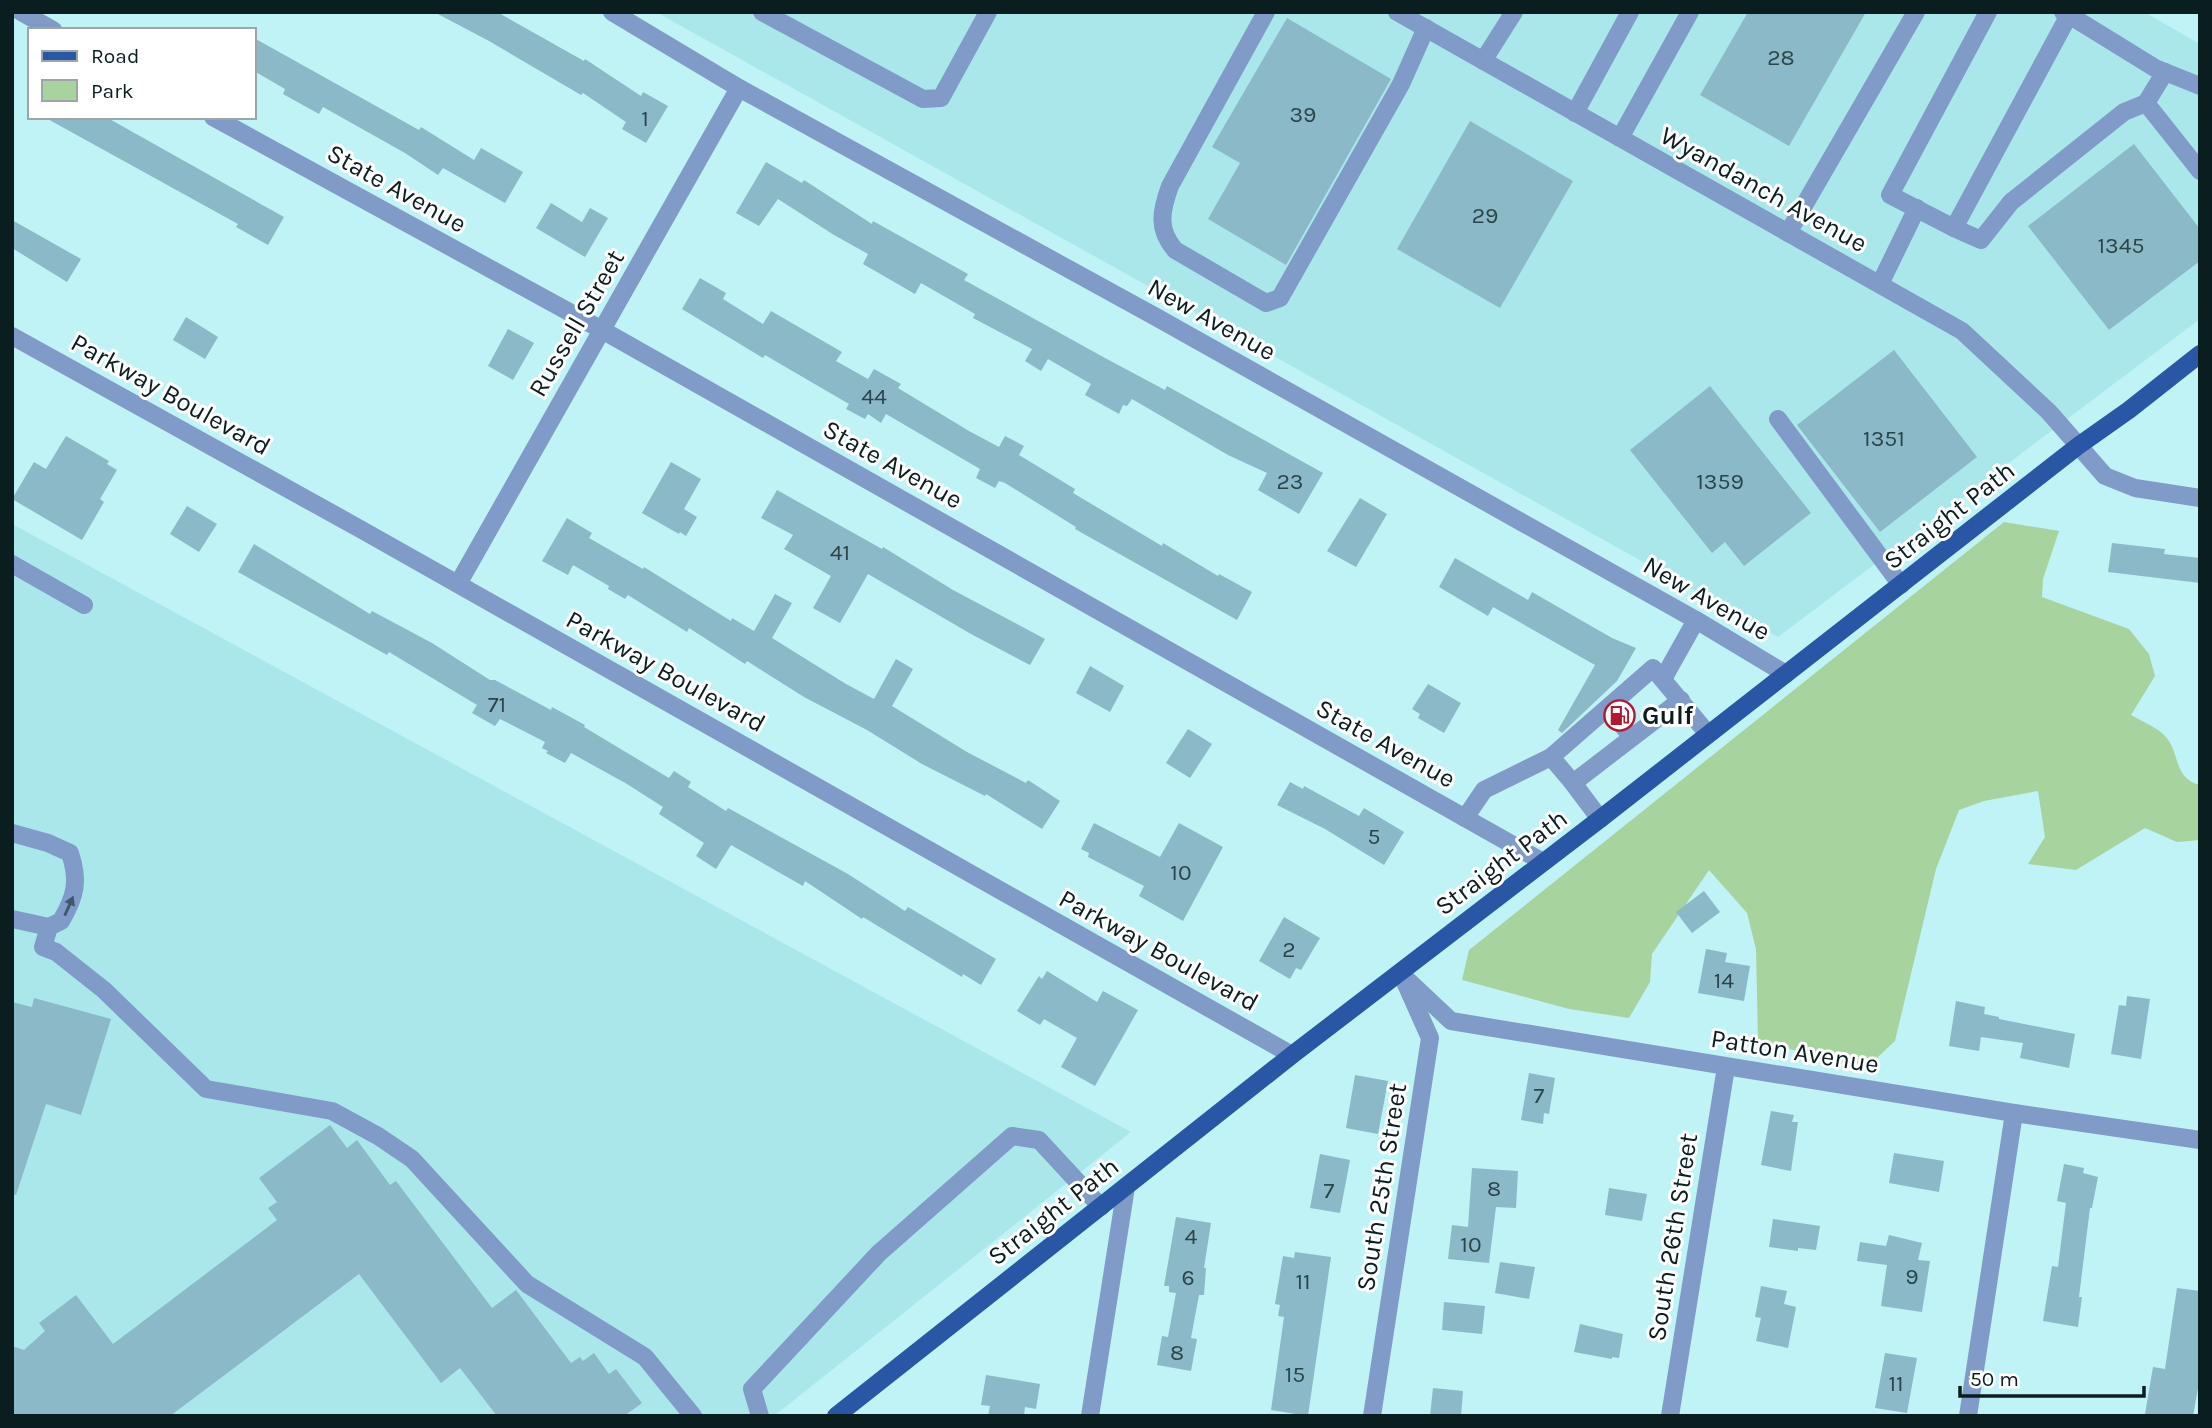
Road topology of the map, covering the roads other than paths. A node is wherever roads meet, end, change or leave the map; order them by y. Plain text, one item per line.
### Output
1 (21, 12) edge
2 (612, 12) edge
3 (762, 12) edge
4 (988, 12) edge
5 (1266, 12) edge
6 (1397, 12) edge
7 (1514, 12) edge
8 (1630, 12) edge
9 (1690, 12) edge
10 (1916, 12) edge
11 (1988, 12) edge
12 (2066, 14) edge
13 (49, 28) edge
14 (1426, 28) junction
15 (1483, 61) junction
16 (2165, 72) junction
17 (2200, 86) edge
18 (739, 88) junction
19 (2146, 103) junction
20 (1575, 113) junction
21 (217, 119) edge
22 (1620, 138) junction
23 (2200, 171) edge
24 (1917, 208) junction
25 (1954, 228) junction
26 (1788, 233) junction
27 (1880, 284) junction
28 (602, 330) junction
29 (12, 336) edge
30 (2200, 354) edge
31 (1778, 419) dead end
32 (2078, 446) junction
33 (2200, 498) edge
34 (12, 564) edge
35 (458, 584) junction
36 (1901, 585) junction
37 (84, 605) dead end
38 (1696, 621) junction
39 (1786, 674) junction
40 (1663, 679) junction
41 (1681, 700) junction
42 (1608, 708) junction
43 (1708, 734) junction
44 (1632, 737) junction
45 (1551, 757) junction
46 (1573, 783) junction
47 (1465, 818) junction
48 (1600, 819) junction
49 (12, 833) edge
50 (1543, 862) junction
51 (12, 919) edge
52 (49, 927) junction
53 (1400, 973) junction
54 (1292, 1055) junction
55 (1726, 1067) junction
56 (2014, 1113) junction
57 (2200, 1140) edge
58 (1126, 1187) junction
59 (1101, 1207) junction
60 (692, 1416) edge
61 (760, 1416) edge
62 (836, 1416) edge
63 (1090, 1416) edge
64 (1372, 1416) edge
65 (1670, 1416) edge
66 (1968, 1416) edge

1 - 13 street
2 - 18 street, New Avenue
3 - 4 street
5 - 14 street
6 - 14 street, Wyandanch Avenue
7 - 15 street
8 - 20 street
9 - 22 street
10 - 26 street
11 - 24 street
12 - 16 street
12 - 25 street
14 - 15 street, Wyandanch Avenue
15 - 20 street, Wyandanch Avenue
16 - 17 street
16 - 19 street
18 - 28 street, Russell Street
18 - 38 street, New Avenue
19 - 23 street
19 - 25 street
20 - 22 street, Wyandanch Avenue
21 - 28 street, State Avenue
22 - 26 street, Wyandanch Avenue
24 - 25 street
24 - 27 street
26 - 27 street, Wyandanch Avenue
27 - 32 street, Wyandanch Avenue
28 - 35 street, Russell Street
28 - 47 street, State Avenue
29 - 35 street, Parkway Boulevard
30 - 32 main road, Straight Path
31 - 36 street
32 - 33 street, Wyandanch Avenue
32 - 36 main road, Straight Path
34 - 37 street
35 - 54 street, Parkway Boulevard
36 - 39 main road, Straight Path
38 - 39 street, New Avenue
38 - 40 street
39 - 43 main road, Straight Path
40 - 41 street
40 - 42 street
41 - 43 street
41 - 44 street
42 - 44 street
42 - 45 street
43 - 48 main road, Straight Path
44 - 46 street
45 - 46 street
45 - 47 street
46 - 48 street
47 - 50 street, State Avenue
48 - 50 main road, Straight Path
52 -> 49 street
50 - 53 main road, Straight Path
51 - 52 street
52 - 60 street
53 - 54 main road, Straight Path
53 - 55 street, Patton Avenue
53 - 64 street, South 25th Street
54 - 58 main road, Straight Path
55 - 56 street, Patton Avenue
55 - 65 street, South 26th Street
56 - 57 street, Patton Avenue
56 - 66 street
58 - 59 main road, Straight Path
58 - 63 street
59 - 61 street
59 - 62 main road, Straight Path

